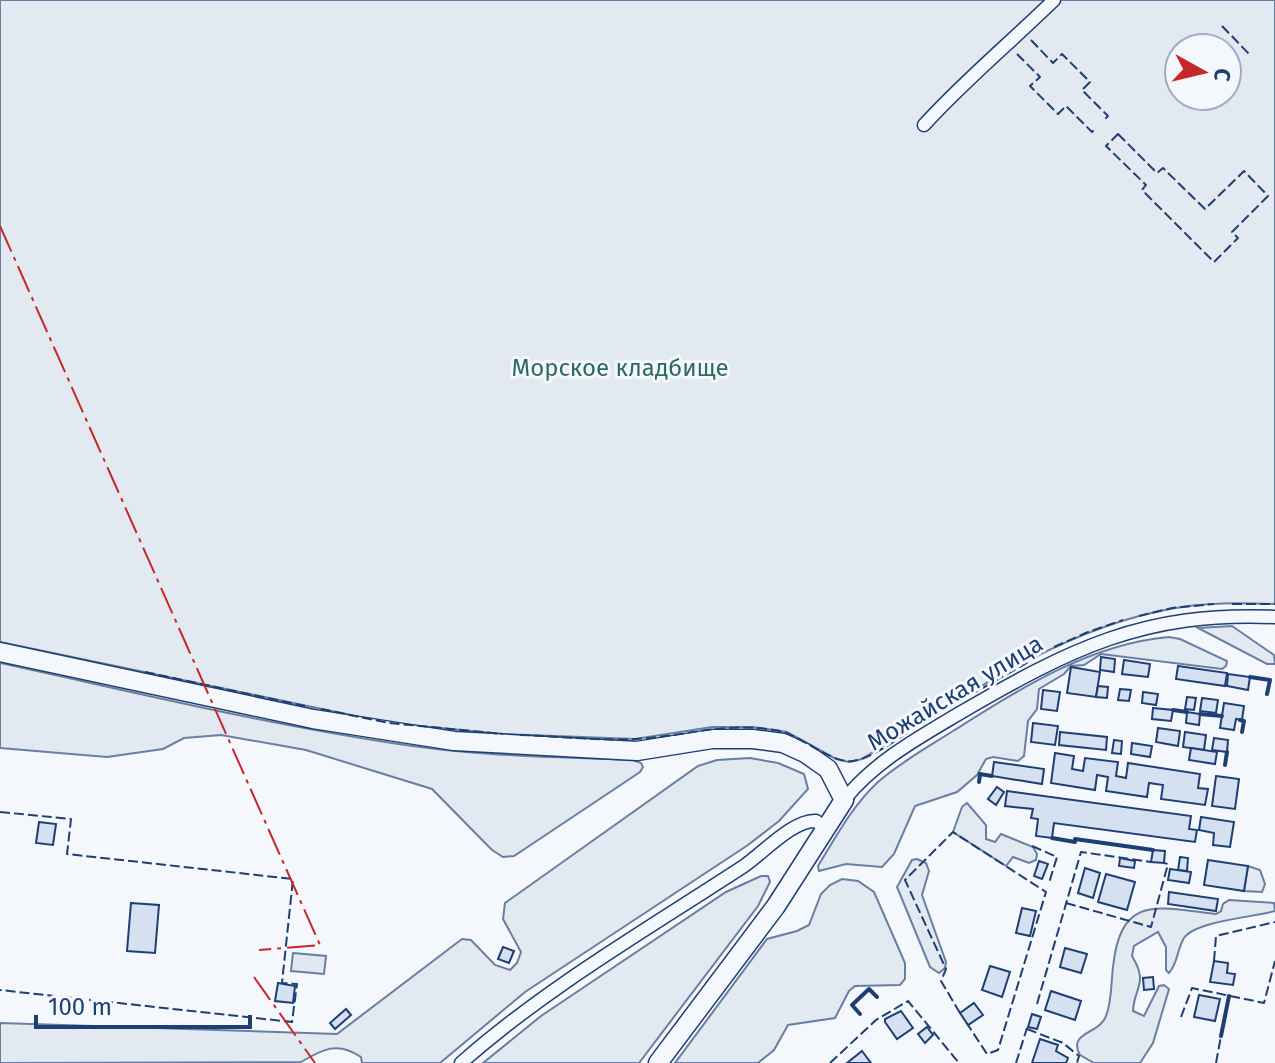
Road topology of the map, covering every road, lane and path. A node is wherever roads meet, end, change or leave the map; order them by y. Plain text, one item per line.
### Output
1 (1054, 0) edge
2 (924, 125) dead end
3 (1275, 617) edge
4 (0, 652) edge
5 (844, 800) junction
6 (826, 829) junction
7 (461, 1063) edge
8 (658, 1063) edge

1 - 2 street
3 - 5 street, Можайская улица
4 - 5 main road
5 - 6 main road, Можайская улица
6 - 7 street
6 - 8 main road, Можайская улица

